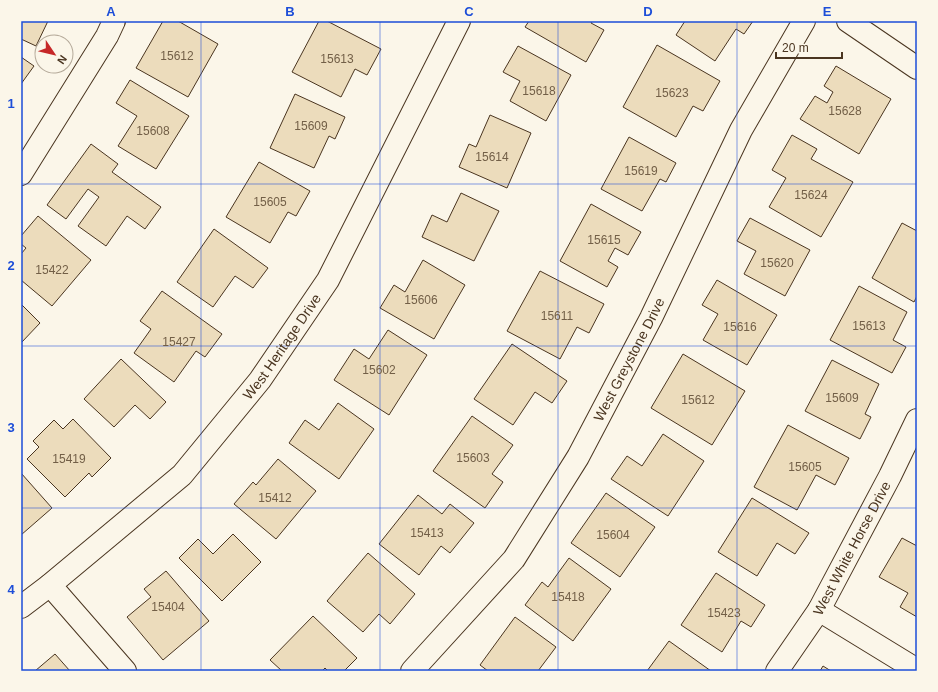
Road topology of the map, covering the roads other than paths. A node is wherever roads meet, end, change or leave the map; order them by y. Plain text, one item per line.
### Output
1 (114, 21) edge
2 (459, 21) edge
3 (804, 21) edge
4 (848, 21) edge
5 (917, 68) edge
6 (21, 174) edge
7 (917, 420) edge
8 (50, 585) junction
9 (21, 607) edge
10 (819, 610) junction
11 (917, 670) edge
12 (125, 671) edge
13 (412, 671) edge
14 (777, 671) edge

1 - 6 street
2 - 8 street, West Heritage Drive
3 - 13 street, West Greystone Drive
4 - 5 street
7 - 10 street, West White Horse Drive
8 - 9 street, West Heritage Drive
8 - 12 street
10 - 11 street
10 - 14 street, West White Horse Drive

